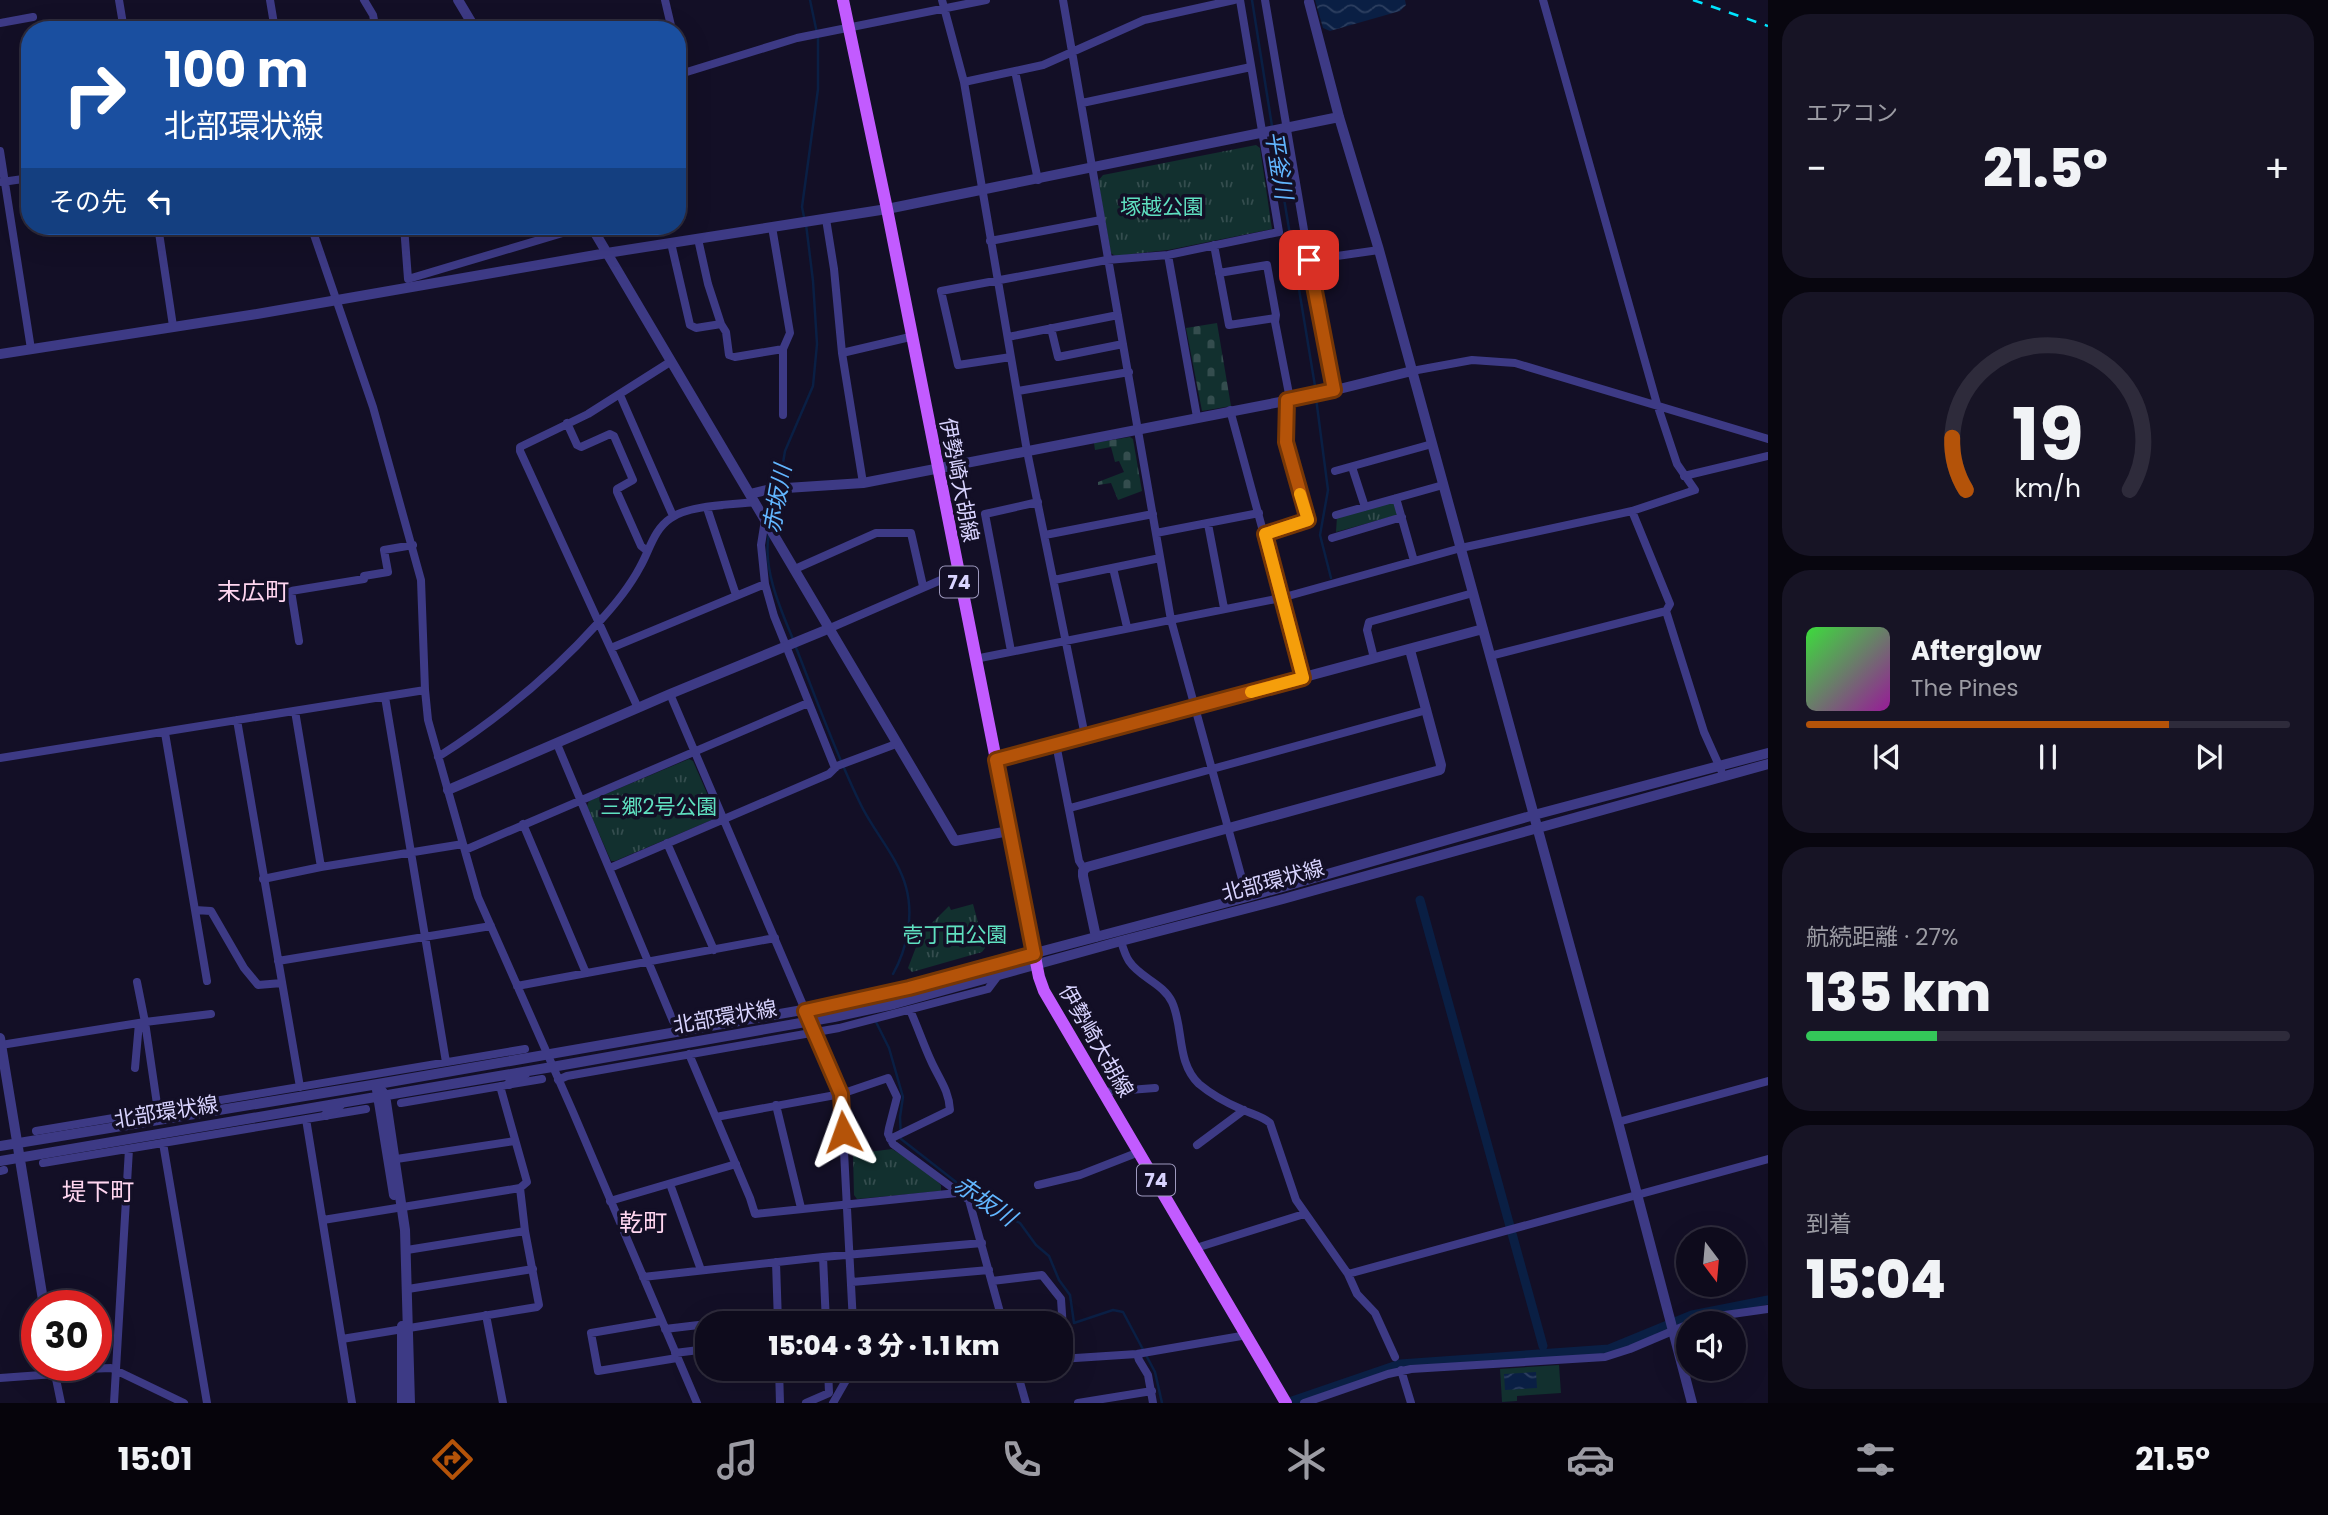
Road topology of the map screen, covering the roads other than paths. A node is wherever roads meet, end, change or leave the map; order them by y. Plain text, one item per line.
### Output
1 (119, 0) edge
2 (270, 0) edge
3 (364, 0) edge
4 (458, 0) edge
5 (665, 0) edge
6 (843, 0) edge
7 (986, 0) edge
8 (1063, 0) edge
9 (1234, 0) edge
10 (1240, 0) edge
11 (1265, 0) edge
12 (1543, 0) edge
13 (1309, 1) edge
14 (943, 4) edge
15 (33, 17) dead end
16 (122, 21) edge
17 (274, 21) edge
18 (374, 21) edge
19 (471, 21) edge
20 (670, 21) edge
21 (0, 23) edge
22 (848, 26) junction
23 (1072, 50) junction
24 (1251, 67) junction
25 (1015, 71) junction
26 (686, 72) edge
27 (964, 82) junction
28 (1082, 103) junction
29 (1339, 117) junction
30 (1284, 127) junction
31 (1263, 131) junction
32 (0, 151) edge
33 (1093, 169) junction
34 (21, 179) edge
35 (1038, 180) junction
36 (2, 182) edge
37 (982, 190) junction
38 (887, 209) junction
39 (826, 219) junction
40 (1101, 220) junction
41 (772, 227) junction
42 (160, 235) edge
43 (314, 235) edge
44 (405, 235) edge
45 (556, 235) edge
46 (596, 235) edge
47 (698, 239) junction
48 (990, 241) junction
49 (671, 243) junction
50 (1214, 245) junction
51 (1380, 250) junction
52 (607, 253) junction
53 (1168, 255) junction
54 (1107, 260) junction
55 (1309, 260) junction
56 (1219, 273) junction
57 (997, 281) junction
58 (336, 300) junction
59 (1118, 316) junction
60 (1275, 318) junction
61 (721, 324) junction
62 (173, 326) junction
63 (1051, 328) junction
64 (911, 337) junction
65 (1008, 337) junction
66 (1124, 344) junction
67 (31, 349) junction
68 (783, 349) junction
69 (842, 353) junction
70 (0, 354) edge
71 (1011, 357) junction
72 (670, 362) junction
73 (1412, 371) junction
74 (1129, 372) junction
75 (1018, 391) junction
76 (1329, 391) junction
77 (620, 395) junction
78 (1288, 400) junction
79 (1657, 404) junction
80 (1230, 410) junction
81 (783, 415) dead end
82 (1196, 417) junction
83 (568, 423) junction
84 (1138, 429) junction
85 (1768, 439) edge
86 (1432, 444) junction
87 (1027, 451) junction
88 (1768, 456) edge
89 (1352, 467) junction
90 (937, 468) junction
91 (1335, 471) dead end
92 (1684, 476) junction
93 (863, 482) junction
94 (1443, 485) junction
95 (752, 498) junction
96 (1396, 498) junction
97 (1038, 502) junction
98 (1364, 507) junction
99 (706, 508) junction
100 (1632, 511) junction
101 (1259, 513) junction
102 (1153, 514) junction
103 (1336, 515) dead end
104 (673, 516) junction
105 (1402, 517) junction
106 (765, 520) junction
107 (1208, 524) junction
108 (1156, 533) junction
109 (1265, 534) junction
110 (1045, 535) junction
111 (1332, 538) dead end
112 (413, 545) junction
113 (1461, 548) junction
114 (646, 550) junction
115 (1160, 558) junction
116 (1414, 561) junction
117 (1113, 568) junction
118 (795, 569) junction
119 (957, 573) junction
120 (1054, 580) junction
121 (765, 584) junction
122 (923, 586) junction
123 (1474, 593) junction
124 (736, 595) junction
125 (1281, 598) junction
126 (1224, 608) junction
127 (1666, 611) junction
128 (1171, 620) junction
129 (599, 622) junction
130 (1127, 628) junction
131 (828, 629) junction
132 (1483, 629) junction
133 (299, 640) dead end
134 (1065, 640) junction
135 (788, 645) junction
136 (611, 648) junction
137 (1410, 650) junction
138 (1011, 651) junction
139 (1490, 656) junction
140 (975, 659) junction
141 (1374, 659) junction
142 (1303, 678) junction
143 (425, 690) junction
144 (670, 694) junction
145 (385, 697) junction
146 (808, 703) junction
147 (1195, 707) junction
148 (638, 708) junction
149 (1426, 710) junction
150 (295, 711) junction
151 (237, 720) junction
152 (165, 733) junction
153 (1085, 736) junction
154 (556, 744) junction
155 (896, 744) junction
156 (1056, 744) junction
157 (695, 751) junction
158 (1768, 753) edge
159 (438, 757) junction
160 (0, 758) edge
161 (996, 760) junction
162 (1768, 764) edge
163 (835, 768) junction
164 (1212, 769) junction
165 (1722, 771) junction
166 (448, 790) junction
167 (581, 800) junction
168 (1070, 808) junction
169 (1534, 815) junction
170 (724, 819) junction
171 (523, 824) junction
172 (1537, 827) junction
173 (1228, 829) junction
174 (1009, 831) junction
175 (667, 843) junction
176 (464, 847) junction
177 (411, 852) junction
178 (321, 867) junction
179 (610, 867) junction
180 (1084, 869) junction
181 (263, 879) junction
182 (1247, 897) junction
183 (195, 910) junction
184 (491, 926) junction
185 (425, 936) junction
186 (1096, 937) junction
187 (775, 938) junction
188 (1121, 941) junction
189 (714, 950) junction
190 (1035, 960) junction
191 (278, 961) junction
192 (651, 962) junction
193 (586, 972) junction
194 (997, 977) junction
195 (207, 981) dead end
196 (137, 982) dead end
197 (282, 983) junction
198 (517, 986) junction
199 (910, 1010) junction
200 (805, 1011) junction
201 (211, 1014) dead end
202 (673, 1021) dead end
203 (142, 1023) junction
204 (812, 1027) junction
205 (1, 1042) edge
206 (526, 1049) dead end
207 (547, 1055) junction
208 (690, 1055) junction
209 (458, 1060) junction
210 (446, 1062) junction
211 (425, 1065) junction
212 (2, 1067) edge
213 (473, 1067) junction
214 (135, 1068) dead end
215 (552, 1068) junction
216 (528, 1071) junction
217 (408, 1078) junction
218 (541, 1079) dead end
219 (558, 1080) junction
220 (1768, 1081) edge
221 (378, 1084) junction
222 (505, 1085) junction
223 (301, 1086) junction
224 (1155, 1088) dead end
225 (414, 1090) junction
226 (1103, 1092) junction
227 (318, 1093) junction
228 (841, 1094) junction
229 (381, 1096) junction
230 (433, 1097) junction
231 (232, 1098) junction
232 (343, 1102) junction
233 (401, 1103) dead end
234 (776, 1105) junction
235 (366, 1109) dead end
236 (163, 1110) junction
237 (219, 1110) junction
238 (1244, 1110) junction
239 (326, 1115) junction
240 (187, 1116) junction
241 (716, 1117) junction
242 (240, 1119) junction
243 (306, 1119) junction
244 (1618, 1122) junction
245 (213, 1124) junction
246 (62, 1127) junction
247 (255, 1127) junction
248 (36, 1131) dead end
249 (202, 1136) junction
250 (52, 1138) junction
251 (890, 1139) junction
252 (515, 1140) junction
253 (18, 1143) junction
254 (163, 1143) junction
255 (1197, 1145) dead end
256 (0, 1146) edge
257 (74, 1147) junction
258 (129, 1149) junction
259 (1139, 1152) junction
260 (92, 1155) junction
261 (20, 1157) junction
262 (1768, 1159) edge
263 (392, 1160) junction
264 (43, 1163) dead end
265 (736, 1164) junction
266 (1, 1167) edge
267 (670, 1184) junction
268 (1038, 1185) dead end
269 (520, 1188) junction
270 (957, 1193) junction
271 (1638, 1195) junction
272 (610, 1201) junction
273 (847, 1203) junction
274 (399, 1208) junction
275 (801, 1208) junction
276 (1304, 1214) junction
277 (323, 1220) junction
278 (525, 1231) junction
279 (982, 1243) junction
280 (1196, 1248) junction
281 (407, 1250) junction
282 (850, 1255) junction
283 (823, 1257) junction
284 (776, 1262) junction
285 (533, 1269) junction
286 (701, 1270) junction
287 (989, 1270) junction
288 (1348, 1274) junction
289 (643, 1277) junction
290 (992, 1281) junction
291 (852, 1282) junction
292 (408, 1289) junction
293 (41, 1290) edge
294 (1768, 1309) edge
295 (778, 1311) edge
296 (825, 1311) edge
297 (853, 1311) edge
298 (1000, 1311) edge
299 (1061, 1311) edge
300 (1746, 1312) edge
301 (486, 1315) junction
302 (695, 1324) edge
303 (1672, 1324) junction
304 (1676, 1324) edge
305 (663, 1325) junction
306 (406, 1327) junction
307 (1247, 1335) junction
308 (342, 1339) junction
309 (695, 1352) edge
310 (1137, 1354) junction
311 (676, 1356) junction
312 (1395, 1357) dead end
313 (1073, 1358) edge
314 (112, 1370) edge
315 (116, 1370) junction
316 (1401, 1370) junction
317 (21, 1375) edge
318 (0, 1378) edge
319 (56, 1381) edge
320 (779, 1381) edge
321 (829, 1381) edge
322 (846, 1381) edge
323 (1020, 1381) edge
324 (1152, 1391) junction
325 (61, 1403) edge
326 (114, 1403) edge
327 (184, 1403) edge
328 (207, 1403) edge
329 (352, 1403) edge
330 (401, 1403) edge
331 (410, 1403) edge
332 (503, 1403) edge
333 (697, 1403) edge
334 (780, 1403) edge
335 (806, 1403) edge
336 (833, 1403) edge
337 (1026, 1403) edge
338 (1078, 1403) edge
339 (1153, 1403) edge
340 (1286, 1403) edge
341 (1304, 1403) edge
342 (1411, 1403) edge
343 (1692, 1403) edge

1 - 16 street
2 - 17 street
3 - 18 street
4 - 19 street
5 - 20 street
6 - 22 main road, 伊勢崎大胡線 / 74
7 - 14 street
8 - 23 street
9 - 23 street
10 - 24 street
11 - 30 street
12 - 79 street
13 - 29 street
14 - 22 street
14 - 27 street
15 - 21 street
22 - 26 street
22 - 38 main road, 伊勢崎大胡線 / 74
23 - 25 street
23 - 28 street
24 - 28 street
24 - 31 street
25 - 27 street
25 - 35 street
27 - 37 street
28 - 33 street
29 - 30 street
29 - 51 street
30 - 31 street
30 - 55 street
31 - 33 street
31 - 50 street
32 - 36 street
33 - 35 street
33 - 40 street
34 - 36 street
35 - 37 street
36 - 67 street
37 - 38 street
37 - 48 street
38 - 39 street
38 - 64 main road, 伊勢崎大胡線 / 74
39 - 41 street
39 - 69 street
40 - 48 street
40 - 54 street
41 - 47 street
41 - 68 street
42 - 62 street
43 - 58 street
44 - 45 street
46 - 52 street
47 - 49 street
47 - 61 street
48 - 57 street
49 - 52 street
49 - 61 street
50 - 53 street
50 - 56 street
51 - 55 street
51 - 73 street
52 - 58 street
52 - 72 street
53 - 54 street
53 - 82 street
54 - 57 street
54 - 59 street
55 - 76 street
56 - 60 street
56 - 60 street
57 - 65 street
57 - 71 street
58 - 62 street
58 - 112 street
59 - 63 street
59 - 66 street
60 - 78 street
61 - 68 street
62 - 67 street
63 - 65 street
63 - 66 street
64 - 69 street
64 - 90 main road, 伊勢崎大胡線 / 74
65 - 71 street
66 - 74 street
67 - 70 street
68 - 81 street
69 - 93 street
71 - 75 street
72 - 77 street
72 - 95 street
73 - 76 street
73 - 79 street
73 - 86 street
74 - 75 street
74 - 84 street
75 - 87 street
76 - 78 street
77 - 83 street
77 - 104 street
78 - 80 street
78 - 109 street
79 - 85 street
79 - 92 street
80 - 82 street
80 - 101 street
82 - 84 street
83 - 114 street
83 - 129 street
84 - 87 street
84 - 102 street
86 - 89 street
86 - 94 street
87 - 90 street
87 - 97 street
88 - 92 street
89 - 91 street
89 - 98 street
90 - 93 street
90 - 119 main road, 伊勢崎大胡線 / 74
92 - 100 street
93 - 95 street
94 - 96 street
94 - 113 street
95 - 99 street
95 - 106 street
96 - 98 street
96 - 105 street
97 - 110 street
97 - 138 street
98 - 103 street
99 - 104 street
99 - 124 street
100 - 113 street
100 - 127 street
101 - 107 street
101 - 109 street
102 - 108 street
102 - 110 street
104 - 114 street
105 - 111 street
105 - 116 street
106 - 118 street
106 - 121 street
107 - 108 street
107 - 126 street
108 - 115 street
109 - 125 street
110 - 120 street
112 - 133 street
112 - 143 street
113 - 116 street
113 - 123 street
114 - 129 street
115 - 117 street
115 - 128 street
116 - 125 street
117 - 120 street
117 - 130 street
118 - 122 street
118 - 131 street
119 - 122 street
119 - 140 main road, 伊勢崎大胡線 / 74
120 - 134 street
121 - 124 street
121 - 135 street
122 - 131 street
123 - 132 street
123 - 141 street
124 - 136 street
125 - 126 street
125 - 142 street
126 - 128 street
127 - 139 street
127 - 165 street
128 - 130 street
128 - 147 street
129 - 136 street
129 - 159 street
130 - 134 street
131 - 135 street
131 - 155 street
132 - 137 street
132 - 139 street
134 - 138 street
134 - 153 street
135 - 144 street
135 - 146 street
136 - 148 street
137 - 141 street
137 - 149 street
138 - 140 street
139 - 169 street
140 - 161 main road, 伊勢崎大胡線 / 74
141 - 142 street
142 - 147 street
143 - 145 street
143 - 159 street
144 - 148 street
144 - 157 street
145 - 150 street
145 - 177 street
146 - 157 street
146 - 163 street
147 - 153 street
147 - 164 street
148 - 154 street
149 - 164 street
149 - 173 street
150 - 151 street
150 - 178 street
151 - 152 street
151 - 181 street
152 - 160 street
152 - 183 street
153 - 156 street
154 - 166 street
154 - 167 street
155 - 163 street
155 - 174 street
156 - 161 street
156 - 168 street
157 - 167 street
157 - 170 street
158 - 165 street, 北部環状線
159 - 166 street
161 - 174 main road, 伊勢崎大胡線 / 74
162 - 165 street, 北部環状線
163 - 170 street
164 - 168 street
164 - 173 street
165 - 169 street, 北部環状線
165 - 172 street, 北部環状線
166 - 176 street
167 - 171 street
167 - 179 street
168 - 180 street
169 - 172 street
169 - 182 street, 北部環状線
170 - 175 street
170 - 187 street
171 - 176 street
171 - 193 street
172 - 188 street, 北部環状線
172 - 244 street
173 - 180 street
173 - 182 street
174 - 190 main road, 伊勢崎大胡線 / 74
175 - 179 street
175 - 189 street
176 - 177 street
176 - 184 street
177 - 178 street
177 - 185 street
178 - 181 street
179 - 192 street
180 - 186 street
181 - 191 street
182 - 186 street, 北部環状線
183 - 195 street
183 - 197 street
184 - 185 street
184 - 198 street
185 - 191 street
185 - 210 street
186 - 190 street, 北部環状線
187 - 189 street
187 - 200 street
188 - 190 street, 北部環状線
188 - 238 street
189 - 192 street
190 - 194 street, 北部環状線
190 - 200 street, 北部環状線
190 - 226 main road, 伊勢崎大胡線 / 74
191 - 197 street
192 - 193 street
192 - 202 street
193 - 198 street
194 - 199 street
194 - 204 street, 北部環状線
196 - 203 street
197 - 223 street
198 - 207 street
199 - 204 street
199 - 251 street
200 - 204 street
200 - 207 street, 北部環状線
201 - 203 street
203 - 205 street
203 - 214 street
203 - 236 street
204 - 208 street
204 - 215 street, 北部環状線
204 - 228 street
205 - 212 street
206 - 209 street
207 - 213 street, 北部環状線
207 - 215 street
208 - 219 street
208 - 241 street
209 - 210 street
209 - 213 street
210 - 211 street
211 - 217 street
211 - 223 street
212 - 253 street
213 - 217 street, 北部環状線
215 - 216 street, 北部環状線
215 - 219 street
216 - 222 street
216 - 225 street, 北部環状線
217 - 221 street, 北部環状線
218 - 222 street
219 - 272 street
220 - 244 street
221 - 227 street, 北部環状線
221 - 229 street
222 - 230 street
222 - 252 street
223 - 227 street
223 - 231 street
224 - 226 street
225 - 229 street, 北部環状線
225 - 230 street
226 - 259 main road, 伊勢崎大胡線 / 74
227 - 237 street, 北部環状線
228 - 234 street
228 - 251 street
228 - 273 street
229 - 232 street, 北部環状線
229 - 263 street
230 - 233 street
231 - 236 street
231 - 237 street
232 - 239 street
232 - 242 street, 北部環状線
234 - 241 street
234 - 275 street
235 - 239 street
236 - 240 street
236 - 246 street
237 - 240 street, 北部環状線
238 - 255 street
238 - 276 street
239 - 243 street
240 - 250 street, 北部環状線
241 - 265 street
242 - 245 street, 北部環状線
242 - 247 street
243 - 247 street
243 - 277 street
244 - 271 street
245 - 249 street
245 - 257 street, 北部環状線
246 - 248 street
246 - 250 street
247 - 249 street
249 - 254 street
250 - 253 street, 北部環状線
251 - 270 street
252 - 263 street
252 - 269 street
253 - 256 street, 北部環状線
253 - 261 street
254 - 258 street
254 - 328 street
257 - 260 street
257 - 261 street, 北部環状線
258 - 260 street
258 - 315 street
259 - 268 street
259 - 280 main road, 伊勢崎大胡線 / 74
260 - 264 street
261 - 266 street, 北部環状線
261 - 293 street
262 - 271 street
263 - 274 street
265 - 267 street
265 - 275 street
267 - 272 street
267 - 286 street
269 - 274 street
269 - 278 street
270 - 273 street
270 - 279 street
271 - 288 street
271 - 303 street
272 - 289 street
273 - 275 street
273 - 282 street
274 - 277 street
274 - 281 street
274 - 306 street
276 - 280 street
276 - 288 street
277 - 308 street
278 - 281 street
278 - 285 street
279 - 282 street
279 - 287 street
280 - 307 main road, 伊勢崎大胡線 / 74
281 - 292 street
282 - 283 street
282 - 291 street
283 - 284 street
283 - 296 street
284 - 286 street
284 - 295 street
285 - 292 street
285 - 301 street
286 - 289 street
287 - 290 street
287 - 291 street
288 - 312 street
289 - 305 street
290 - 298 street
290 - 299 street
291 - 297 street
292 - 306 street
294 - 300 street
301 - 306 street
301 - 332 street
302 - 305 street
303 - 304 street
303 - 316 street
303 - 343 street
305 - 311 street
305 - 311 street
306 - 308 street
306 - 330 street
306 - 331 street
307 - 310 street
307 - 340 main road, 伊勢崎大胡線 / 74
308 - 329 street
309 - 311 street
310 - 313 street
310 - 324 street
311 - 333 street
314 - 315 street
315 - 326 street
315 - 327 street
316 - 341 street
316 - 342 street
317 - 318 street
319 - 325 street
320 - 334 street
321 - 335 street
322 - 336 street
323 - 337 street
324 - 338 street
324 - 339 street

